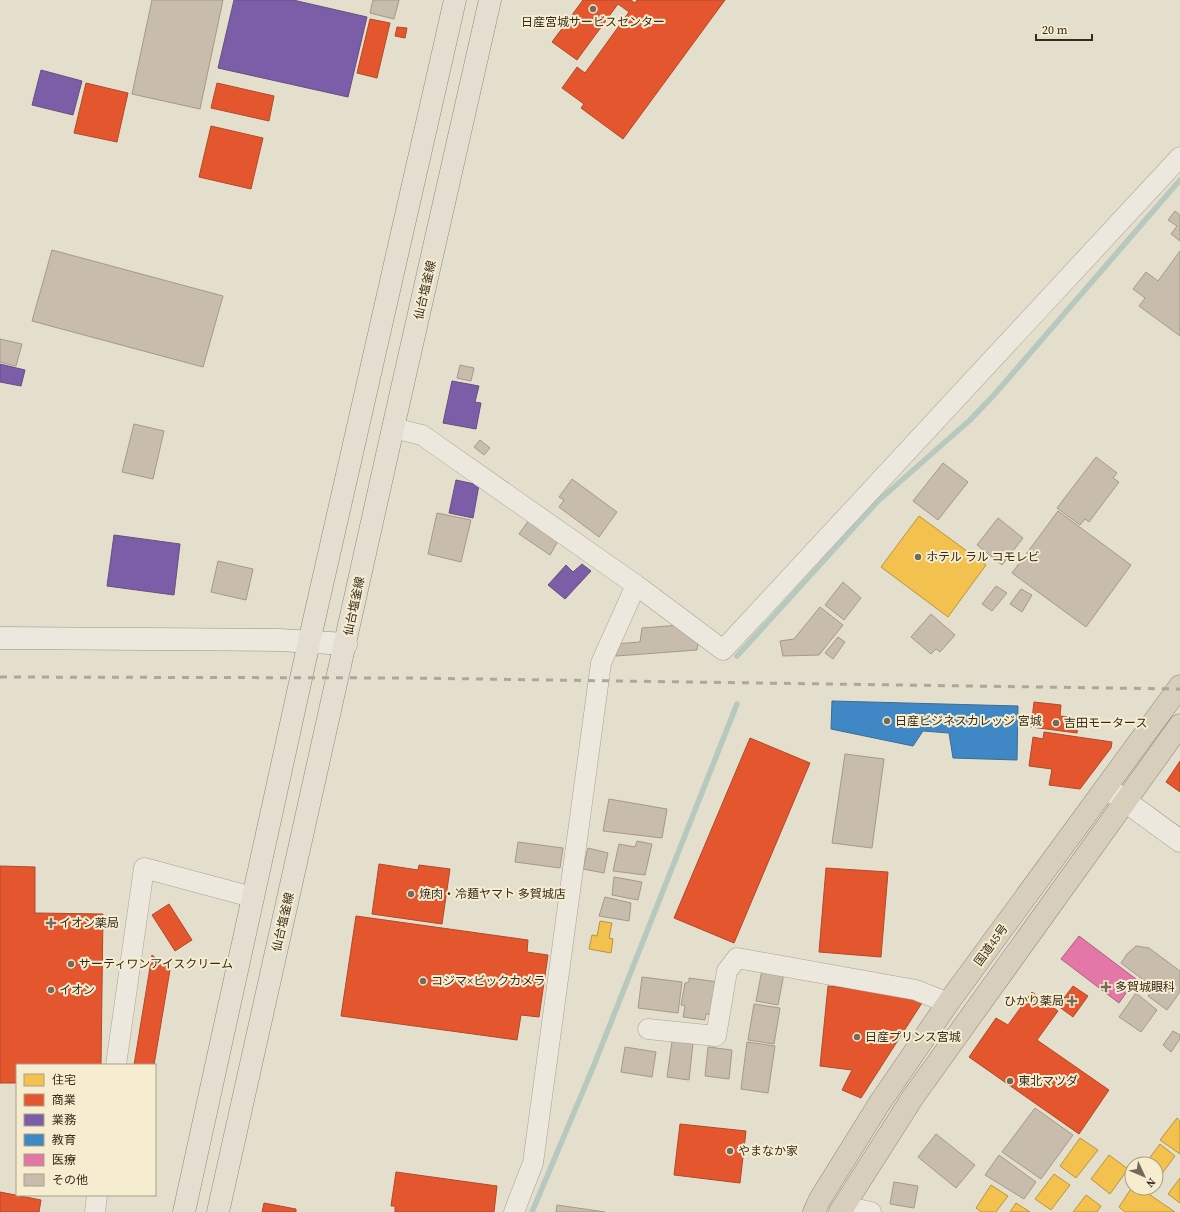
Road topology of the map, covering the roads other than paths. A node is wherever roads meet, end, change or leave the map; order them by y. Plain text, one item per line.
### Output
1 (455, 0) edge
2 (490, 0) edge
3 (1180, 157) edge
4 (393, 428) junction
5 (636, 585) junction
6 (0, 638) edge
7 (309, 642) junction
8 (346, 644) junction
9 (1180, 686) edge
10 (1180, 725) edge
11 (1106, 787) junction
12 (1125, 800) junction
13 (1180, 841) edge
14 (252, 897) junction
15 (948, 1003) junction
16 (648, 1029) dead end
17 (116, 1064) edge
18 (97, 1196) edge
19 (842, 1209) edge
20 (95, 1212) edge
21 (184, 1212) edge
22 (218, 1212) edge
23 (514, 1212) edge
24 (814, 1212) edge
25 (872, 1212) edge

1 - 7 main road
2 - 4 main road, 仙台塩釜線
3 - 5 street
4 - 5 street
4 - 8 main road, 仙台塩釜線
5 - 23 street
6 - 7 street
7 - 8 street
7 - 14 main road
8 - 22 main road, 仙台塩釜線
9 - 11 highway, 国道45号
10 - 12 highway, 国道45号
11 - 12 street
11 - 15 highway, 国道45号
12 - 13 street
12 - 19 highway, 国道45号
14 - 17 street
14 - 21 main road
15 - 16 street
15 - 24 highway, 国道45号
18 - 20 street
19 - 25 street

